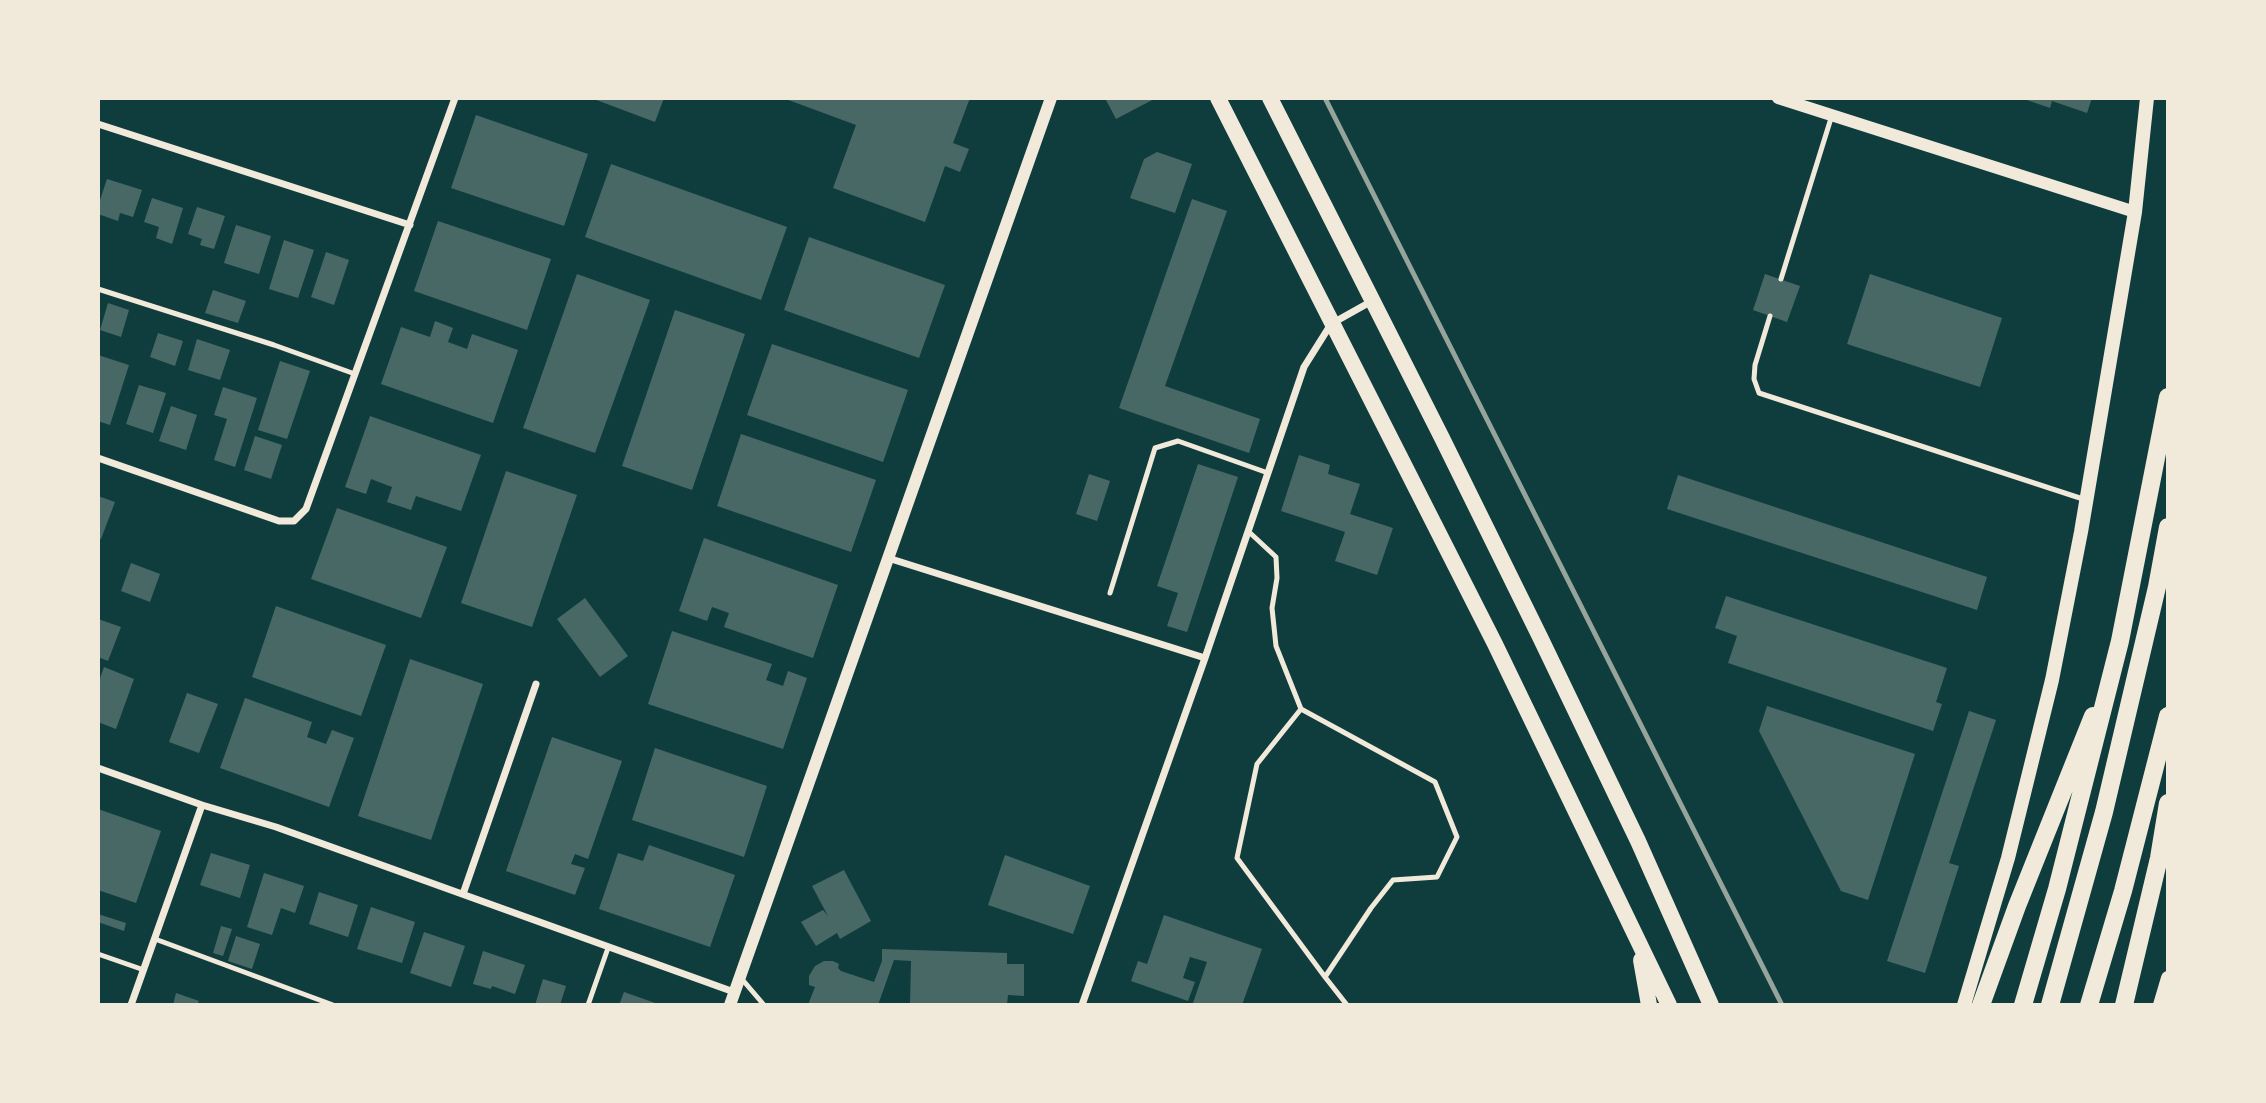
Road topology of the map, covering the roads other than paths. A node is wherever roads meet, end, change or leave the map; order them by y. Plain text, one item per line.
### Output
1 (455, 98) edge
2 (1051, 98) edge
3 (1218, 98) edge
4 (1270, 98) edge
5 (1778, 98) edge
6 (2147, 98) edge
7 (1832, 115) junction
8 (98, 124) edge
9 (2135, 212) junction
10 (410, 225) junction
11 (1781, 279) dead end
12 (98, 289) edge
13 (1373, 300) junction
14 (1770, 316) dead end
15 (1331, 324) junction
16 (355, 374) junction
17 (2168, 397) edge
18 (98, 458) edge
19 (1268, 473) junction
20 (2086, 500) junction
21 (2168, 527) edge
22 (1248, 531) junction
23 (888, 558) junction
24 (1110, 593) dead end
25 (2120, 641) junction
26 (1205, 658) junction
27 (536, 684) dead end
28 (1301, 709) junction
29 (2168, 716) edge
30 (98, 768) edge
31 (2168, 803) edge
32 (202, 805) junction
33 (463, 894) junction
34 (1636, 937) junction
35 (155, 939) junction
36 (608, 948) junction
37 (98, 954) edge
38 (144, 970) junction
39 (1325, 976) junction
40 (740, 977) junction
41 (2168, 978) edge
42 (732, 999) edge
43 (131, 1005) edge
44 (333, 1005) edge
45 (589, 1005) edge
46 (764, 1005) edge
47 (1082, 1005) edge
48 (1347, 1005) edge
49 (1649, 1005) edge
50 (1669, 1005) edge
51 (1711, 1005) edge
52 (1964, 1005) edge
53 (1981, 1005) edge
54 (2023, 1005) edge
55 (2050, 1005) edge
56 (2089, 1005) edge
57 (2124, 1005) edge
58 (2160, 1005) edge

1 - 10 street
2 - 23 street
3 - 15 main road
4 - 13 main road
5 - 7 street
6 - 9 main road
7 - 9 street
7 - 11 lane
8 - 10 street
9 - 20 main road
10 - 16 street
12 - 16 lane
13 - 15 street
13 - 51 main road
14 - 20 lane
15 - 19 street
15 - 34 main road
16 - 18 street
17 - 25 highway
19 - 22 street
19 - 24 lane
20 - 52 main road
21 - 55 highway
22 - 26 street
22 - 28 lane
23 - 26 street
23 - 40 street
25 - 53 highway
25 - 54 highway
26 - 47 street
27 - 33 street
28 - 39 lane
28 - 39 lane
29 - 56 highway
30 - 32 street
31 - 57 highway
32 - 33 street
32 - 35 street
33 - 36 street
34 - 49 main road
34 - 50 main road
35 - 38 street
35 - 44 lane
36 - 42 street
36 - 45 lane
37 - 38 lane
38 - 43 street
39 - 48 lane
40 - 42 street
40 - 46 lane
41 - 58 main road

